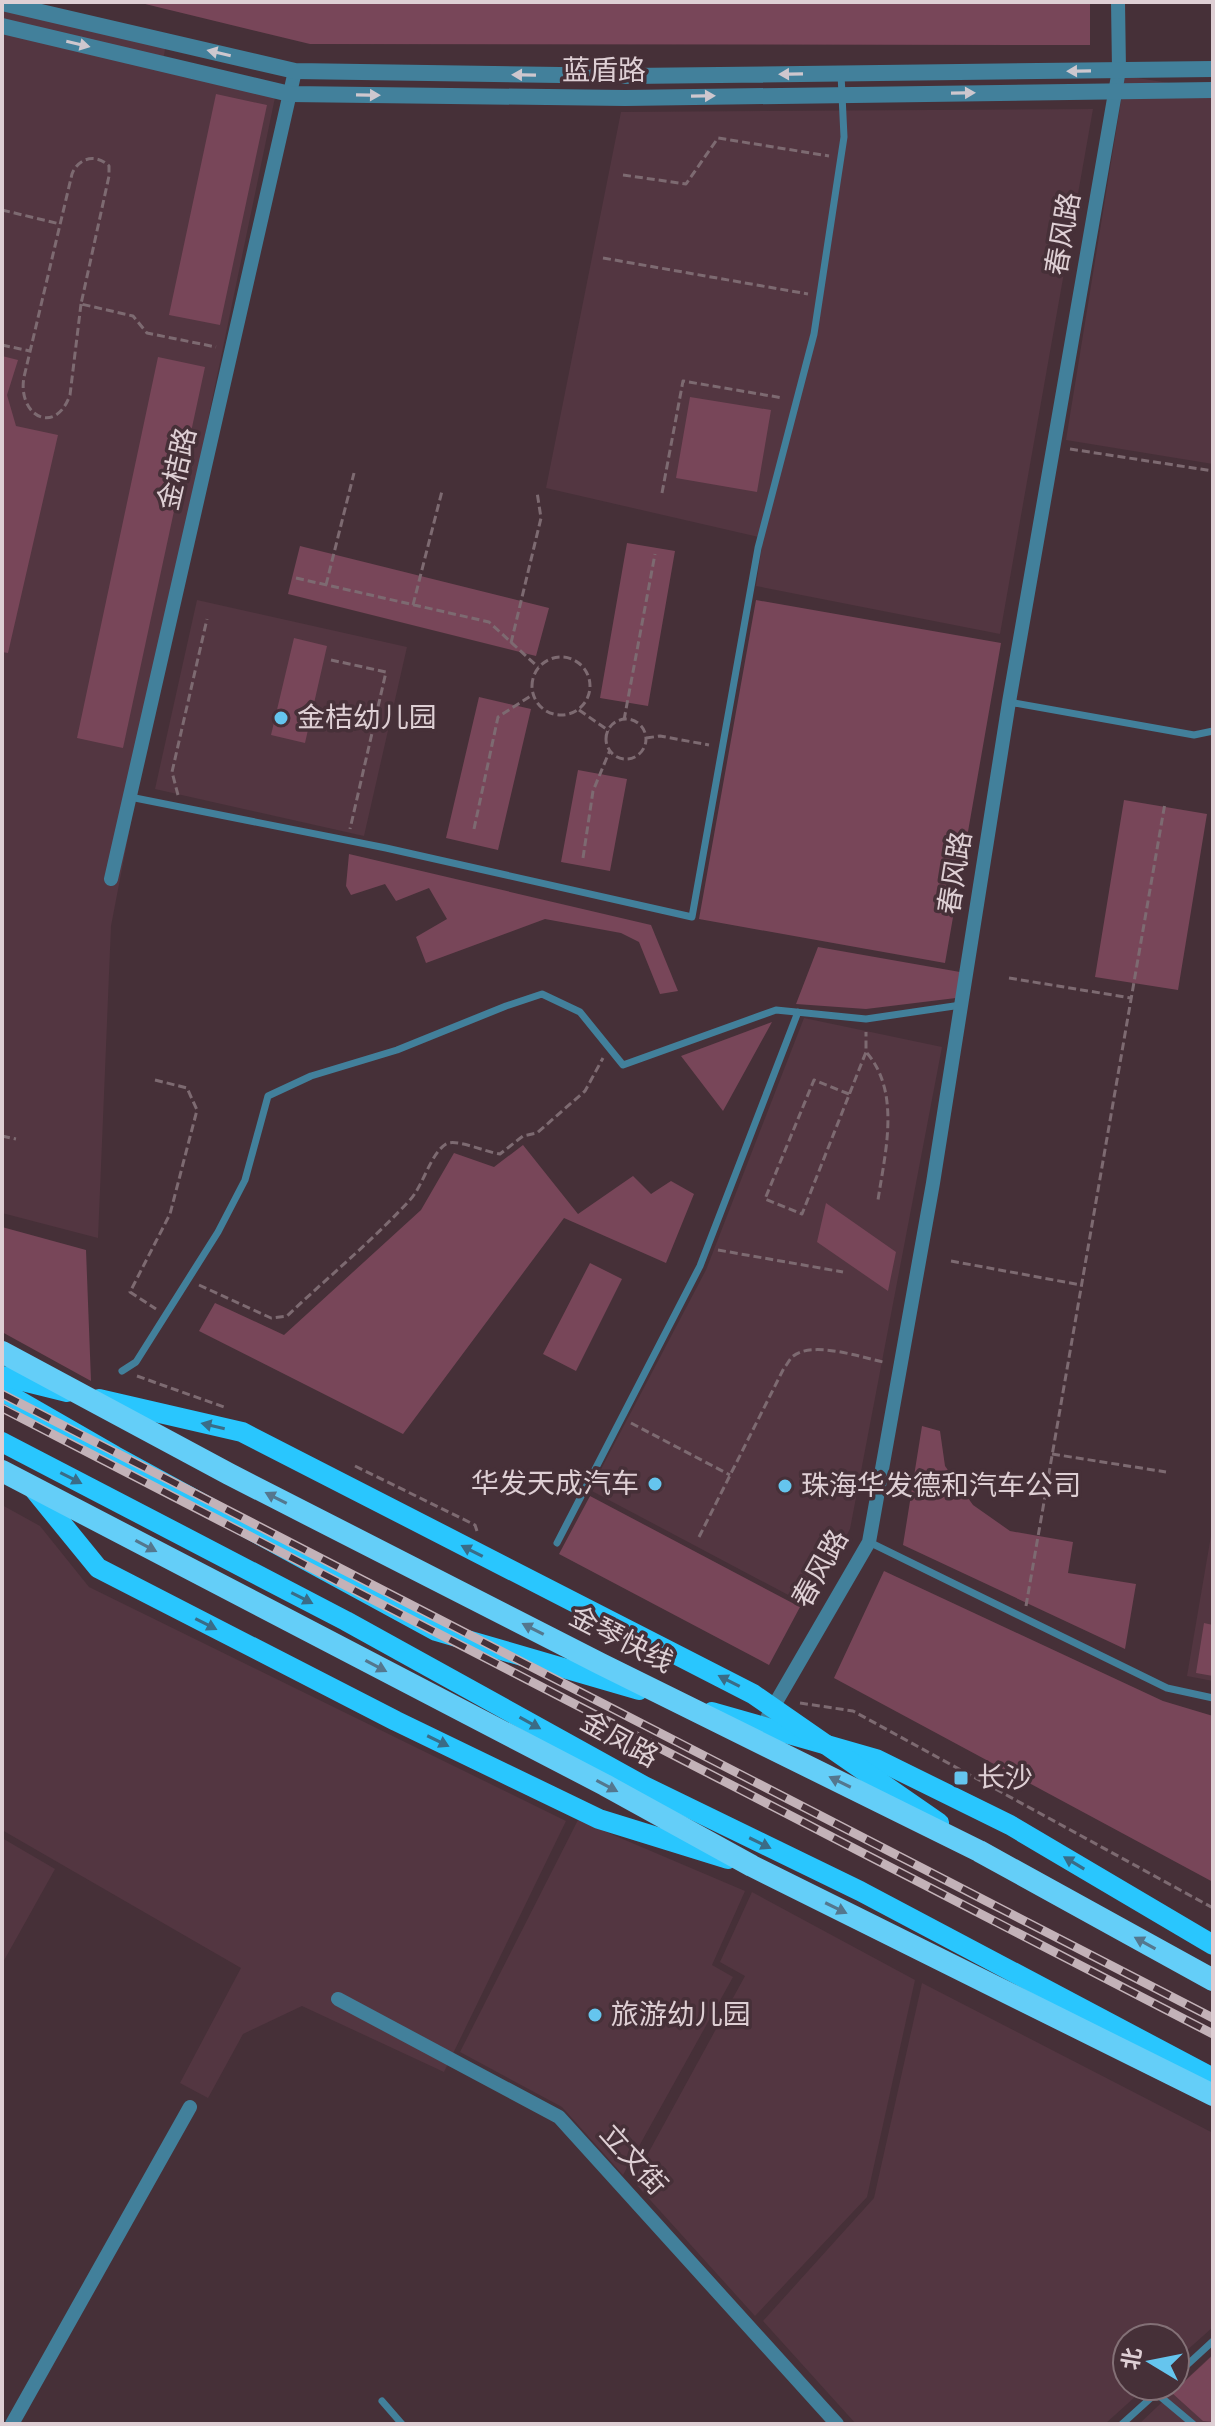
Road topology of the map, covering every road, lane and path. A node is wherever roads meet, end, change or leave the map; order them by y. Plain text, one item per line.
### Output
1 (1118, 2) edge
2 (2, 3) edge
3 (2, 26) edge
4 (1213, 69) edge
5 (1119, 70) junction
6 (295, 71) junction
7 (841, 74) junction
8 (1213, 90) edge
9 (1115, 91) junction
10 (290, 94) junction
11 (842, 94) junction
12 (841, 158) junction
13 (623, 175) dead end
14 (2, 210) edge
15 (60, 224) junction
16 (603, 258) dead end
17 (820, 296) junction
18 (81, 304) junction
19 (2, 345) edge
20 (232, 350) junction
21 (30, 351) junction
22 (796, 400) junction
23 (1054, 446) junction
24 (1213, 471) edge
25 (354, 473) dead end
26 (442, 491) dead end
27 (537, 492) dead end
28 (662, 493) dead end
29 (655, 554) dead end
30 (296, 578) dead end
31 (326, 585) junction
32 (413, 605) junction
33 (207, 619) dead end
34 (511, 643) junction
35 (331, 660) dead end
36 (538, 667) junction
37 (532, 695) junction
38 (1009, 702) junction
39 (579, 709) junction
40 (624, 720) junction
41 (609, 731) junction
42 (1213, 731) edge
43 (646, 738) junction
44 (722, 747) junction
45 (610, 750) junction
46 (130, 797) junction
47 (1165, 803) dead end
48 (180, 806) junction
49 (474, 829) dead end
50 (347, 840) junction
51 (583, 858) dead end
52 (111, 879) dead end
53 (1009, 978) dead end
54 (1131, 998) junction
55 (961, 1005) junction
56 (798, 1012) junction
57 (866, 1019) junction
58 (609, 1048) junction
59 (866, 1052) junction
60 (155, 1080) dead end
61 (849, 1094) junction
62 (2, 1136) edge
63 (16, 1139) dead end
64 (878, 1200) dead end
65 (706, 1248) junction
66 (951, 1261) dead end
67 (843, 1272) dead end
68 (188, 1280) junction
69 (1082, 1285) junction
70 (165, 1315) junction
71 (2, 1352) edge
72 (901, 1366) junction
73 (122, 1371) dead end
74 (2, 1376) edge
75 (2, 1391) edge
76 (622, 1418) junction
77 (2, 1442) edge
78 (2, 1450) edge
79 (1052, 1454) junction
80 (2, 1471) edge
81 (1166, 1472) dead end
82 (730, 1475) junction
83 (699, 1537) dead end
84 (869, 1542) junction
85 (557, 1543) dead end
86 (1024, 1618) junction
87 (1213, 1698) edge
88 (763, 1727) junction
89 (979, 1851) junction
90 (752, 1866) junction
91 (1213, 1945) edge
92 (1213, 1980) edge
93 (338, 1999) dead end
94 (1213, 2078) edge
95 (1213, 2095) edge
96 (190, 2107) dead end
97 (1213, 2341) edge
98 (1191, 2361) edge
99 (382, 2401) dead end
100 (1146, 2402) edge
101 (1167, 2402) edge
102 (12, 2424) edge
103 (402, 2424) edge
104 (837, 2424) edge
105 (1122, 2424) edge
106 (1193, 2424) edge

1 - 5 street, 春风路
6 -> 2 street, 蓝盾路
3 -> 10 street, 蓝盾路
4 - 5 street, 蓝盾路
5 -> 7 street, 蓝盾路
5 - 9 street, 春风路
7 -> 6 street, 蓝盾路
6 - 10 street, 金桔路
7 - 11 lane
8 - 9 street, 蓝盾路
11 -> 9 street, 蓝盾路
9 - 23 street, 春风路
10 -> 11 street, 蓝盾路
10 - 20 street, 金桔路
11 - 12 lane
12 - 13 path
12 - 17 lane
14 - 15 path
15 - 18 path
15 - 21 path
16 - 17 path
17 - 22 lane
18 - 20 path
18 - 21 path
19 - 21 path
20 - 46 street, 金桔路
22 - 28 path
22 - 44 lane
23 - 24 path
23 - 38 street, 春风路
25 - 31 path
26 - 32 path
27 - 34 path
29 - 40 path
30 - 31 path
31 - 32 path
32 - 34 path
33 - 48 path
34 - 36 path
35 - 50 path
36 - 37 path
36 - 39 path
37 - 39 path
37 - 49 path
38 - 42 lane
38 - 55 street, 春风路
39 - 41 path
40 - 41 path
40 - 43 path
41 - 45 path
43 - 44 path
43 - 45 path
44 - 50 lane
45 - 51 path
46 - 48 lane
46 - 52 street, 金桔路
47 - 54 path
48 - 50 lane
53 - 54 path
54 - 69 path
55 - 57 lane
55 - 72 street, 春风路
56 - 57 lane
56 - 58 lane
56 - 65 lane
57 - 59 path
58 - 68 path
58 - 68 lane
59 - 61 path
59 - 64 path
60 - 70 path
61 - 61 path
62 - 63 path
65 - 67 path
65 - 76 lane
66 - 69 path
68 - 70 lane
69 - 79 path
70 - 73 lane
89 -> 71 highway, 金琴快线, bridge
72 - 82 path
72 - 84 street, 春风路
89 -> 74 main road, bridge
75 - 88 main road, 金凤路
76 - 82 path
76 - 85 lane
77 -> 94 main road, 金凤路
78 -> 90 main road, bridge
79 - 81 path
79 - 86 path
80 -> 90 highway, bridge
82 - 83 path
84 - 86 lane
84 - 88 street, 春风路
86 - 87 lane
91 -> 88 main road, 金凤路
92 -> 89 highway, 金琴快线, bridge
90 -> 95 highway, bridge
93 - 104 street, 立文街
96 - 102 street
97 - 98 lane
99 - 103 lane
100 - 105 lane
101 - 106 lane

